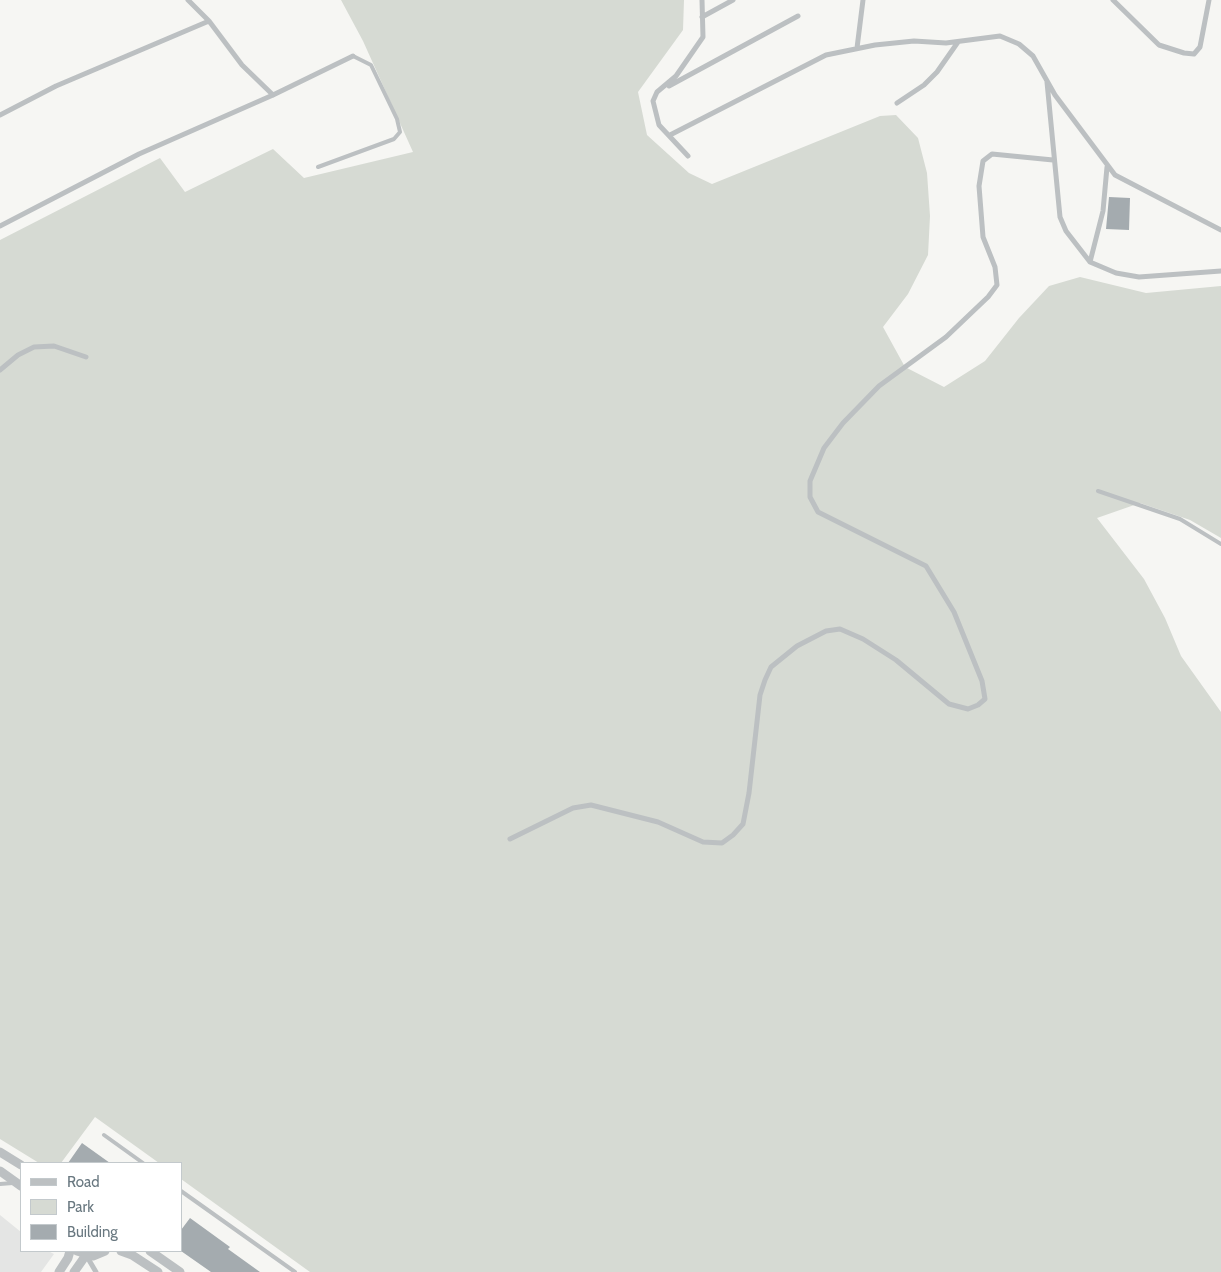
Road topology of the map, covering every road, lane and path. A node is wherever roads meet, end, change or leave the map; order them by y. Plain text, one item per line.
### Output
1 (188, 0) edge
2 (702, 0) edge
3 (734, 0) edge
4 (864, 0) edge
5 (1113, 0) edge
6 (1209, 0) edge
7 (798, 16) dead end
8 (702, 17) junction
9 (209, 21) junction
10 (958, 42) junction
11 (857, 48) junction
12 (353, 56) joint
13 (1047, 79) junction
14 (657, 92) junction
15 (273, 95) junction
16 (897, 103) dead end
17 (0, 116) edge
18 (670, 135) junction
19 (688, 156) dead end
20 (1053, 160) junction
21 (318, 167) dead end
22 (1107, 167) junction
23 (0, 226) edge
24 (1221, 230) edge
25 (1090, 262) junction
26 (1221, 271) edge
27 (86, 357) dead end
28 (0, 370) edge
29 (1098, 491) dead end
30 (1221, 544) edge
31 (510, 840) dead end
32 (104, 1135) dead end
33 (0, 1152) edge
34 (142, 1162) edge
35 (20, 1164) edge
36 (0, 1171) edge
37 (0, 1184) edge
38 (19, 1185) edge
39 (182, 1191) edge
40 (70, 1252) edge
41 (79, 1252) edge
42 (103, 1252) edge
43 (125, 1252) edge
44 (151, 1252) edge
45 (86, 1255) junction
46 (59, 1272) edge
47 (74, 1272) edge
48 (96, 1272) edge
49 (158, 1272) edge
50 (180, 1272) edge
51 (295, 1272) edge

1 - 9 street
2 - 8 street
3 - 8 street
4 - 11 street
5 - 6 street
7 - 14 street
8 - 14 street
9 - 15 street
9 - 17 street
10 - 11 street
10 - 13 street
10 - 16 street
11 - 18 street
12 - 15 street
12 - 21 lane
13 - 20 street
13 - 22 street
14 - 18 street
15 - 23 street
18 - 19 street
20 - 25 street
20 - 31 street
22 - 24 street
22 - 25 street
25 - 26 street
27 - 28 street
29 - 30 lane
32 - 34 lane
33 - 35 street
36 - 38 street
37 - 38 lane
39 - 51 lane
40 - 46 street
41 - 45 street
42 - 45 street
43 - 49 street
44 - 50 street
45 - 47 street
45 - 48 street

